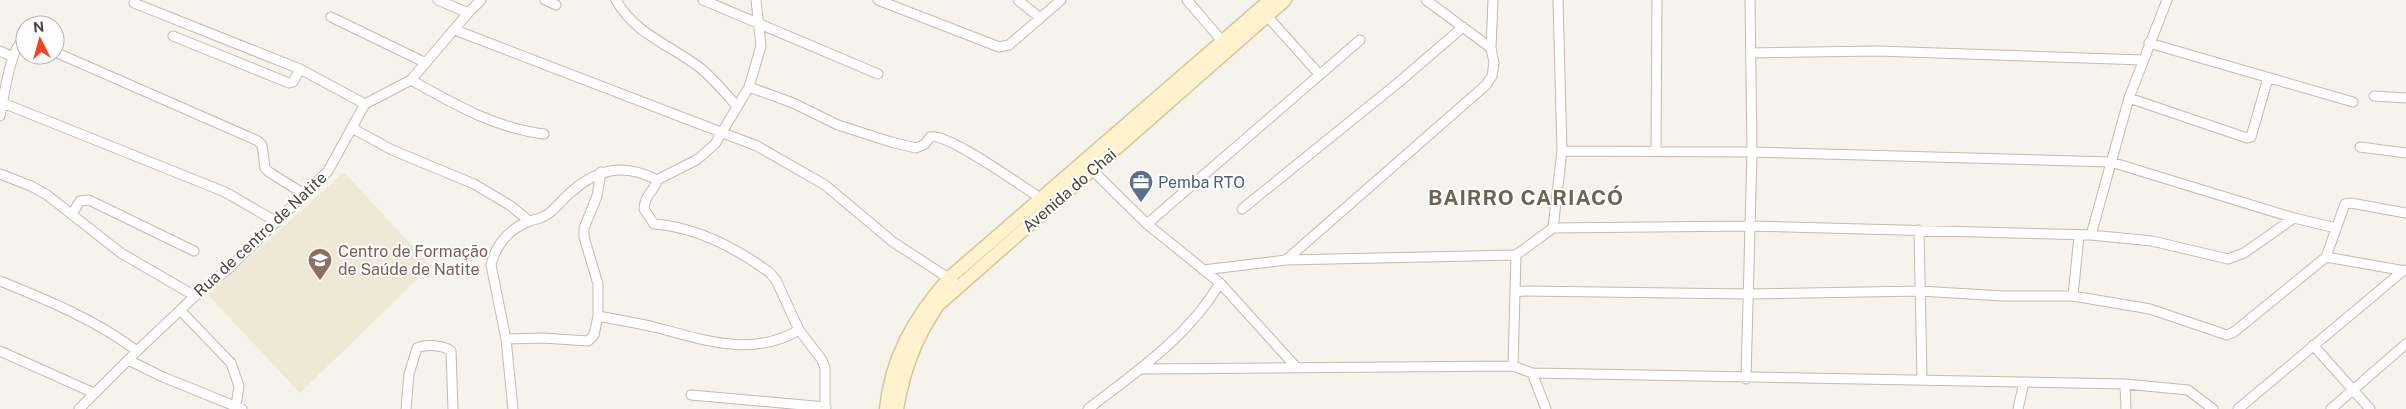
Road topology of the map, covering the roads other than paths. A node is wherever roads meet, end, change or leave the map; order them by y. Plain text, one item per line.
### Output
1 (438, 0) edge
2 (481, 0) edge
3 (545, 0) edge
4 (616, 0) edge
5 (703, 0) edge
6 (756, 0) edge
7 (878, 0) edge
8 (1018, 0) edge
9 (1061, 0) edge
10 (1187, 0) edge
11 (1270, 0) edge
12 (1285, 0) edge
13 (1426, 0) edge
14 (1493, 0) edge
15 (1558, 0) edge
16 (1657, 0) edge
17 (1750, 0) edge
18 (2167, 0) edge
19 (134, 3) dead end
20 (556, 5) dead end
21 (468, 13) junction
22 (1266, 16) junction
23 (331, 17) dead end
24 (1040, 18) junction
25 (759, 22) junction
26 (1463, 27) junction
27 (455, 30) junction
28 (173, 36) dead end
29 (1360, 40) dead end
30 (1222, 41) junction
31 (2149, 43) junction
32 (1491, 48) junction
33 (0, 51) edge
34 (15, 52) edge
35 (1751, 53) junction
36 (65, 56) edge
37 (13, 57) junction
38 (2143, 60) junction
39 (426, 63) junction
40 (300, 69) junction
41 (878, 74) dead end
42 (1319, 74) junction
43 (2268, 78) junction
44 (411, 80) junction
45 (748, 87) junction
46 (2374, 96) dead end
47 (2129, 98) junction
48 (2406, 98) edge
49 (2353, 102) dead end
50 (3, 103) junction
51 (365, 104) junction
52 (737, 106) junction
53 (0, 116) edge
54 (352, 128) junction
55 (722, 132) junction
56 (544, 134) dead end
57 (2360, 147) dead end
58 (1562, 151) junction
59 (1656, 151) junction
60 (1752, 152) junction
61 (2406, 153) edge
62 (2111, 162) junction
63 (1092, 170) junction
64 (601, 172) junction
65 (0, 174) edge
66 (657, 180) junction
67 (304, 194) junction
68 (1042, 199) junction
69 (1242, 209) dead end
70 (2406, 213) edge
71 (72, 214) junction
72 (2294, 218) junction
73 (529, 221) junction
74 (277, 222) junction
75 (1147, 224) junction
76 (1750, 226) junction
77 (1553, 228) junction
78 (2336, 228) junction
79 (1919, 230) junction
80 (2091, 235) junction
81 (2079, 236) junction
82 (194, 251) dead end
83 (1516, 255) junction
84 (2326, 257) junction
85 (1286, 260) junction
86 (1204, 270) junction
87 (2405, 271) edge
88 (0, 281) edge
89 (954, 281) junction
90 (1220, 283) junction
91 (1515, 291) junction
92 (1920, 291) junction
93 (1748, 294) junction
94 (195, 296) junction
95 (2073, 296) junction
96 (180, 310) junction
97 (598, 316) junction
98 (799, 330) junction
99 (506, 339) junction
100 (2406, 344) edge
101 (2313, 345) junction
102 (0, 351) edge
103 (136, 351) junction
104 (128, 360) junction
105 (1513, 366) junction
106 (1297, 368) junction
107 (1140, 369) junction
108 (1532, 373) junction
109 (1746, 378) junction
110 (1922, 379) junction
111 (2024, 382) junction
112 (2125, 384) junction
113 (2353, 391) junction
114 (94, 393) junction
115 (691, 395) dead end
116 (239, 408) edge
117 (825, 408) edge
118 (80, 409) edge
119 (406, 409) edge
120 (453, 409) edge
121 (513, 409) edge
122 (886, 409) edge
123 (897, 409) edge
124 (1088, 409) edge
125 (1546, 409) edge
126 (2018, 409) edge
127 (2126, 409) edge
128 (2213, 409) edge
129 (2238, 409) edge
130 (2332, 409) edge
131 (2370, 409) edge

1 - 21 street
2 - 21 street
3 - 20 street
4 - 52 street
5 - 25 street
6 - 25 street
7 - 24 street
8 - 24 street
9 - 24 street
10 - 30 street
11 - 30 main road, Avenida do Chai
12 - 22 main road, Avenida do Chai
13 - 26 street
14 - 32 street
15 - 58 street
16 - 59 street
17 - 35 street
18 - 31 street
19 - 40 street
21 - 27 street
22 - 42 street
22 - 63 main road, Avenida do Chai
23 - 39 street
25 - 41 street
25 - 45 street
26 - 32 street
26 - 69 street
27 - 39 street
27 - 55 street
28 - 40 street
29 - 42 street
30 - 68 main road, Avenida do Chai
31 - 38 street
31 - 43 street
32 - 85 street
33 - 37 street
34 - 37 street
35 - 38 street
35 - 60 street
36 - 67 street
37 - 50 street
38 - 47 street
39 - 44 street
40 - 51 street
42 - 75 street
43 - 47 street
43 - 49 street
44 - 51 street
44 - 56 street
45 - 52 street
45 - 68 street
46 - 48 street
47 - 62 street
50 - 53 street
50 - 74 street
51 - 54 street, Rua de centro de Natite
52 - 55 street
54 - 67 street, Rua de centro de Natite
54 - 73 street
55 - 66 street
55 - 89 street
57 - 61 street
58 - 59 street
58 - 77 street
59 - 60 street
60 - 62 street
60 - 76 street
62 - 72 street
62 - 80 street
63 - 75 street
63 - 89 main road, Avenida do Chai
64 - 66 street
64 - 73 street
64 - 97 street
65 - 71 street
66 - 98 street
67 - 74 street, Rua de centro de Natite
68 - 89 main road, Avenida do Chai
70 - 78 street
71 - 82 street
71 - 94 street
72 - 78 street
72 - 80 street
73 - 99 street
74 - 94 street, Rua de centro de Natite
75 - 86 street
76 - 77 street
76 - 79 street
76 - 93 street
77 - 83 street
78 - 84 street
79 - 81 street
79 - 92 street
80 - 81 street
81 - 95 street
83 - 85 street
83 - 91 street
84 - 87 street
84 - 95 street
85 - 86 street
86 - 90 street
87 - 101 street
88 - 103 street
89 - 122 main road, Avenida do Chai
89 - 123 main road, Avenida do Chai
90 - 106 street
90 - 107 street
91 - 93 street
91 - 105 street
92 - 93 street
92 - 95 street
92 - 110 street
93 - 109 street
94 - 96 street, Rua de centro de Natite
96 - 103 street, Rua de centro de Natite
96 - 116 street
97 - 98 street
97 - 99 street
98 - 117 street
99 - 121 street
100 - 113 street
101 - 113 street
101 - 129 street
102 - 114 street
103 - 104 street, Rua de centro de Natite
104 - 114 street, Rua de centro de Natite
104 - 116 street
105 - 106 street
105 - 108 street
106 - 107 street
107 - 124 street
108 - 109 street
108 - 125 street
109 - 110 street
110 - 111 street
111 - 112 street
111 - 126 street
112 - 127 street
112 - 128 street
113 - 130 street
113 - 131 street
114 - 118 street, Rua de centro de Natite
115 - 117 street
119 - 120 street

